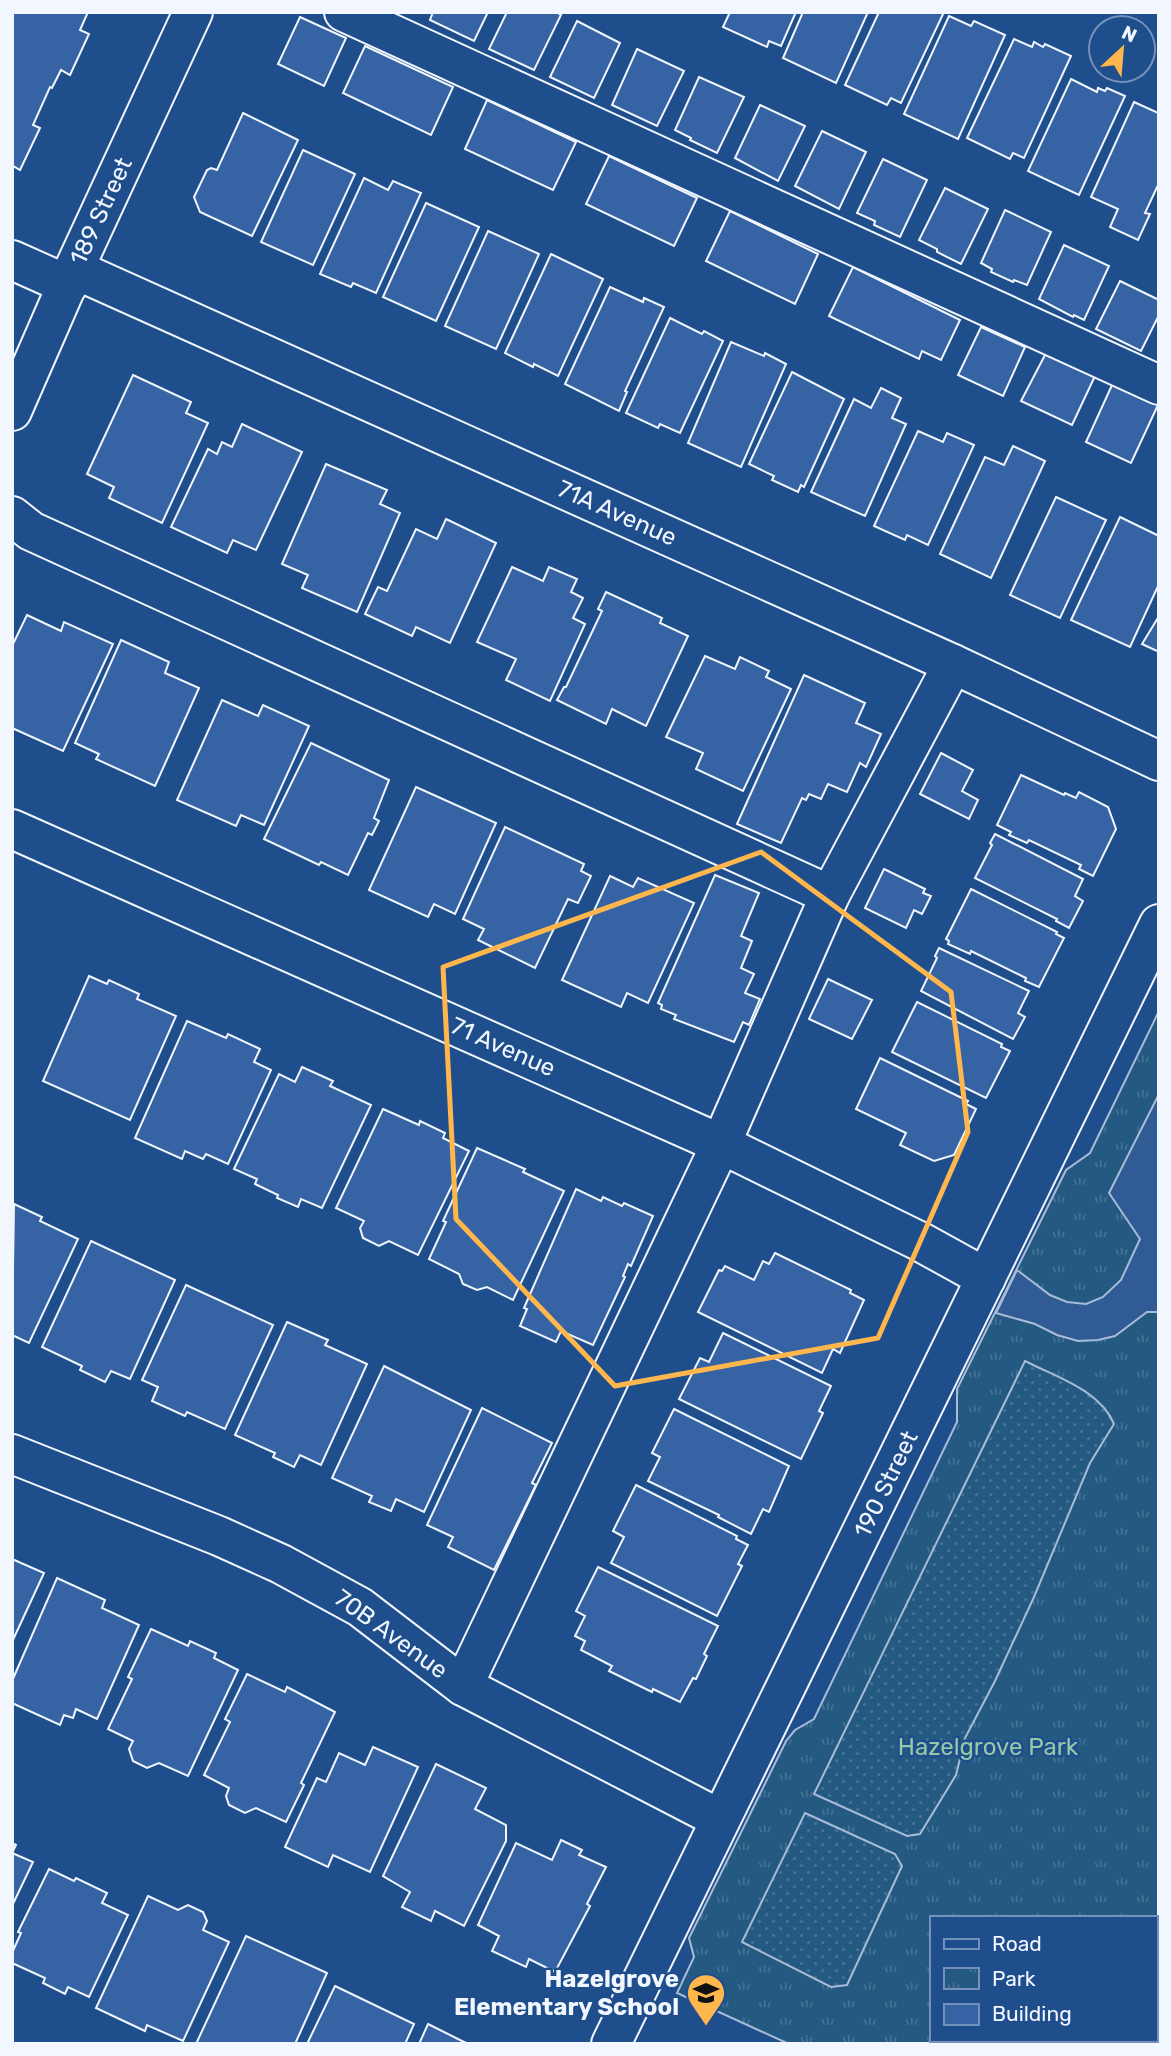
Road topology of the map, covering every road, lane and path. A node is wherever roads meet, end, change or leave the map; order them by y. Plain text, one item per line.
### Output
1 (193, 12) edge
2 (344, 12) edge
3 (12, 260) edge
4 (71, 277) junction
5 (1159, 385) edge
6 (12, 411) edge
7 (12, 516) edge
8 (953, 664) junction
9 (1159, 761) edge
10 (12, 829) edge
11 (830, 895) junction
12 (1159, 924) edge
13 (721, 1143) junction
14 (986, 1279) junction
15 (12, 1454) edge
16 (463, 1686) junction
17 (720, 1819) junction
18 (611, 2044) edge

1 - 4 street, 189 Street
2 - 5 street
3 - 4 street, 71A Avenue
4 - 6 street, 189 Street
4 - 8 street, 71A Avenue
7 - 11 street
8 - 9 street, 71A Avenue
8 - 11 street
10 - 13 street, 71 Avenue
11 - 13 street
12 - 14 street, 190 Street
13 - 14 street, 71 Avenue
13 - 16 street
14 - 17 street, 190 Street
15 - 16 street, 70B Avenue
16 - 17 street, 70B Avenue
17 - 18 street, 190 Street

